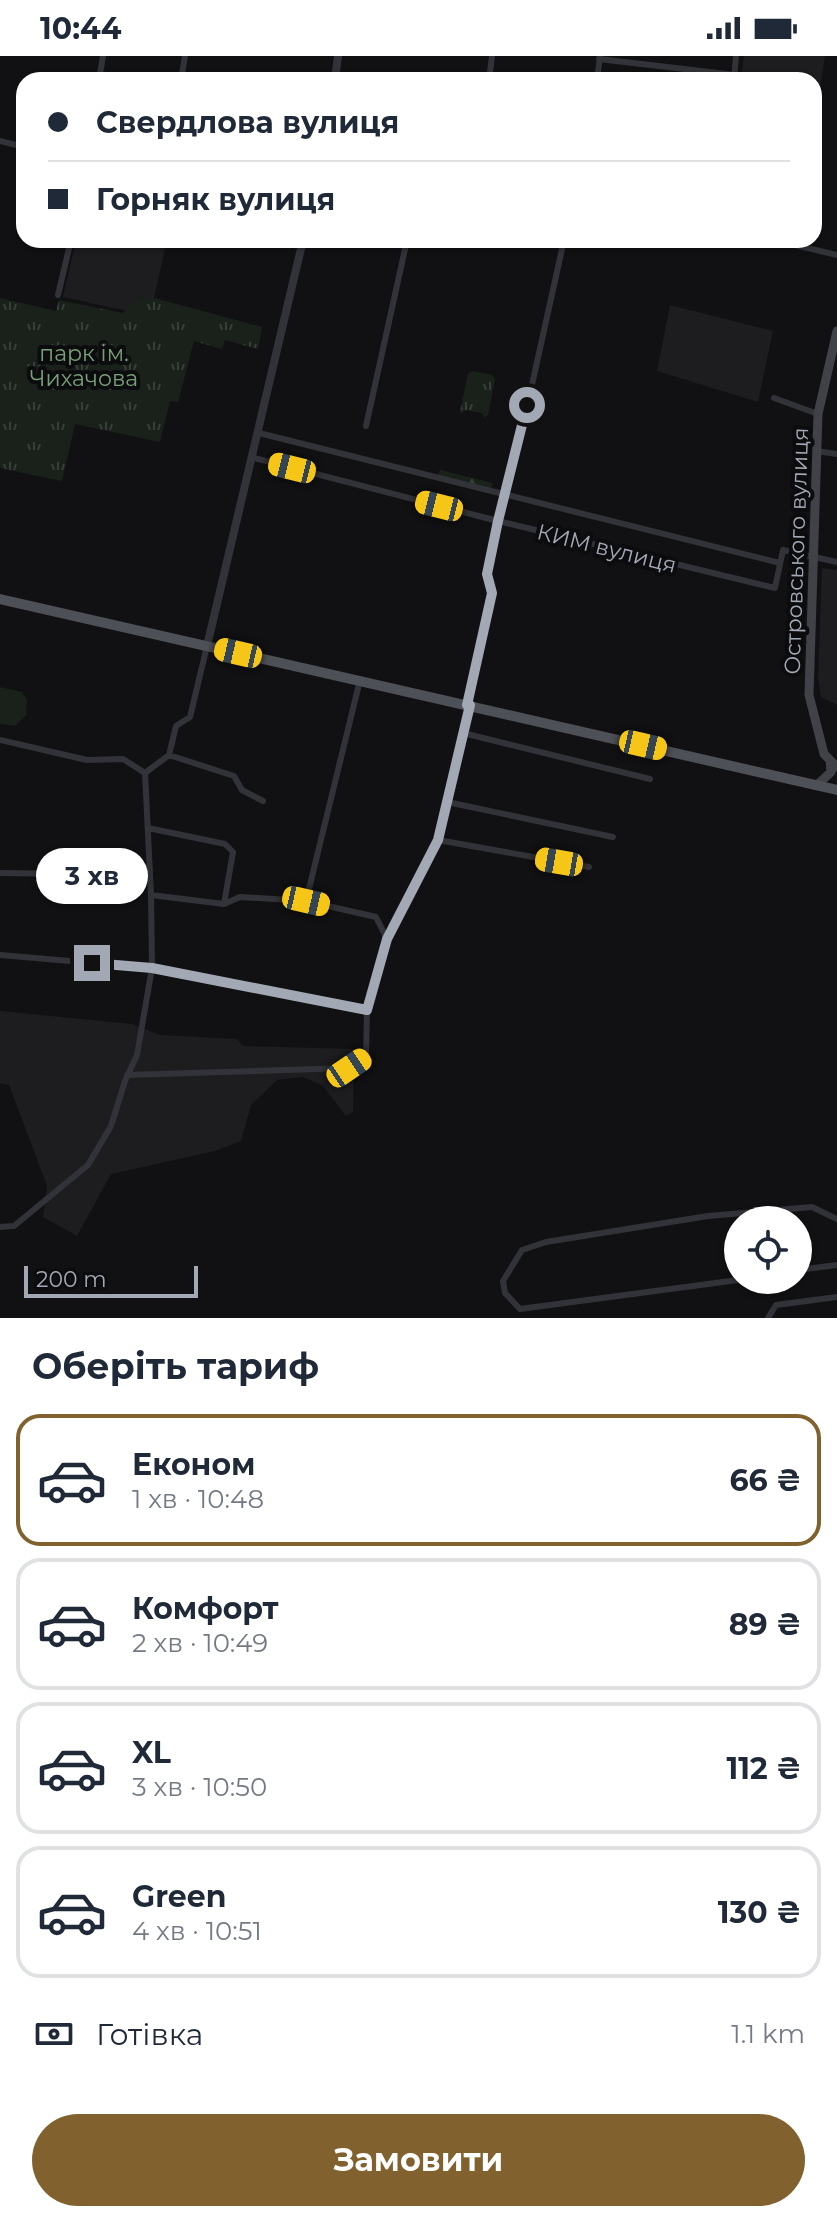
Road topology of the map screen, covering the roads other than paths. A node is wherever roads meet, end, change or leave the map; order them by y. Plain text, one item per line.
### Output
1 (600, 57) edge
2 (696, 72) edge
3 (69, 248) edge
4 (301, 248) edge
5 (405, 248) edge
6 (562, 248) edge
7 (808, 248) edge
8 (837, 255) edge
9 (58, 295) dead end
10 (837, 331) edge
11 (774, 398) dead end
12 (818, 414) junction
13 (366, 426) dead end
14 (259, 433) junction
15 (816, 451) junction
16 (837, 454) edge
17 (254, 458) junction
18 (503, 496) junction
19 (498, 521) junction
20 (814, 557) junction
21 (837, 562) edge
22 (780, 563) junction
23 (0, 599) edge
24 (207, 646) junction
25 (360, 680) junction
26 (468, 705) junction
27 (463, 733) junction
28 (0, 740) edge
29 (169, 755) junction
30 (833, 764) edge
31 (145, 773) junction
32 (650, 779) dead end
33 (817, 785) junction
34 (837, 790) edge
35 (263, 801) dead end
36 (447, 802) junction
37 (148, 828) junction
38 (613, 837) dead end
39 (438, 840) junction
40 (589, 867) dead end
41 (0, 873) edge
42 (150, 875) junction
43 (151, 895) junction
44 (306, 901) junction
45 (224, 904) junction
46 (387, 939) junction
47 (0, 955) edge
48 (152, 968) junction
49 (367, 1010) junction
50 (127, 1075) junction
51 (812, 1207) edge
52 (724, 1215) edge
53 (837, 1219) edge
54 (0, 1227) edge
55 (837, 1265) edge
56 (812, 1268) edge
57 (724, 1282) edge
58 (837, 1297) edge
59 (768, 1318) edge

1 - 2 street
3 - 9 street
4 - 14 street
5 - 13 street
6 - 18 street
7 - 8 street
10 - 12 main road, Островського вулиця
11 - 12 street
12 - 15 main road, Островського вулиця
14 - 17 street
14 - 18 street, КИМ вулиця
15 - 16 street
15 - 20 main road, Островського вулиця
17 - 19 street, КИМ вулиця
17 - 24 street
18 - 19 street
18 - 22 street, КИМ вулиця
19 - 22 street, КИМ вулиця
19 - 26 street
20 - 21 street
20 - 22 street
20 - 30 main road, Островського вулиця
23 - 24 main road
24 - 25 main road
24 - 29 street
25 - 26 main road
25 - 44 street
26 - 27 street
26 - 33 main road
27 - 32 street
27 - 36 street
28 - 31 street
29 - 31 street
29 - 35 street
30 - 33 main road
31 - 37 street
33 - 34 main road
36 - 38 street
36 - 39 street
37 - 42 street
37 - 45 street
39 - 40 street
39 - 46 street
41 - 42 street
42 - 43 street
43 - 45 street
43 - 48 street
44 - 45 street
44 - 46 street
46 - 49 street
47 - 48 street
48 - 49 street
48 - 50 street
49 - 50 street
50 - 54 street
51 - 53 street
52 - 57 street
55 - 56 street
58 - 59 street

